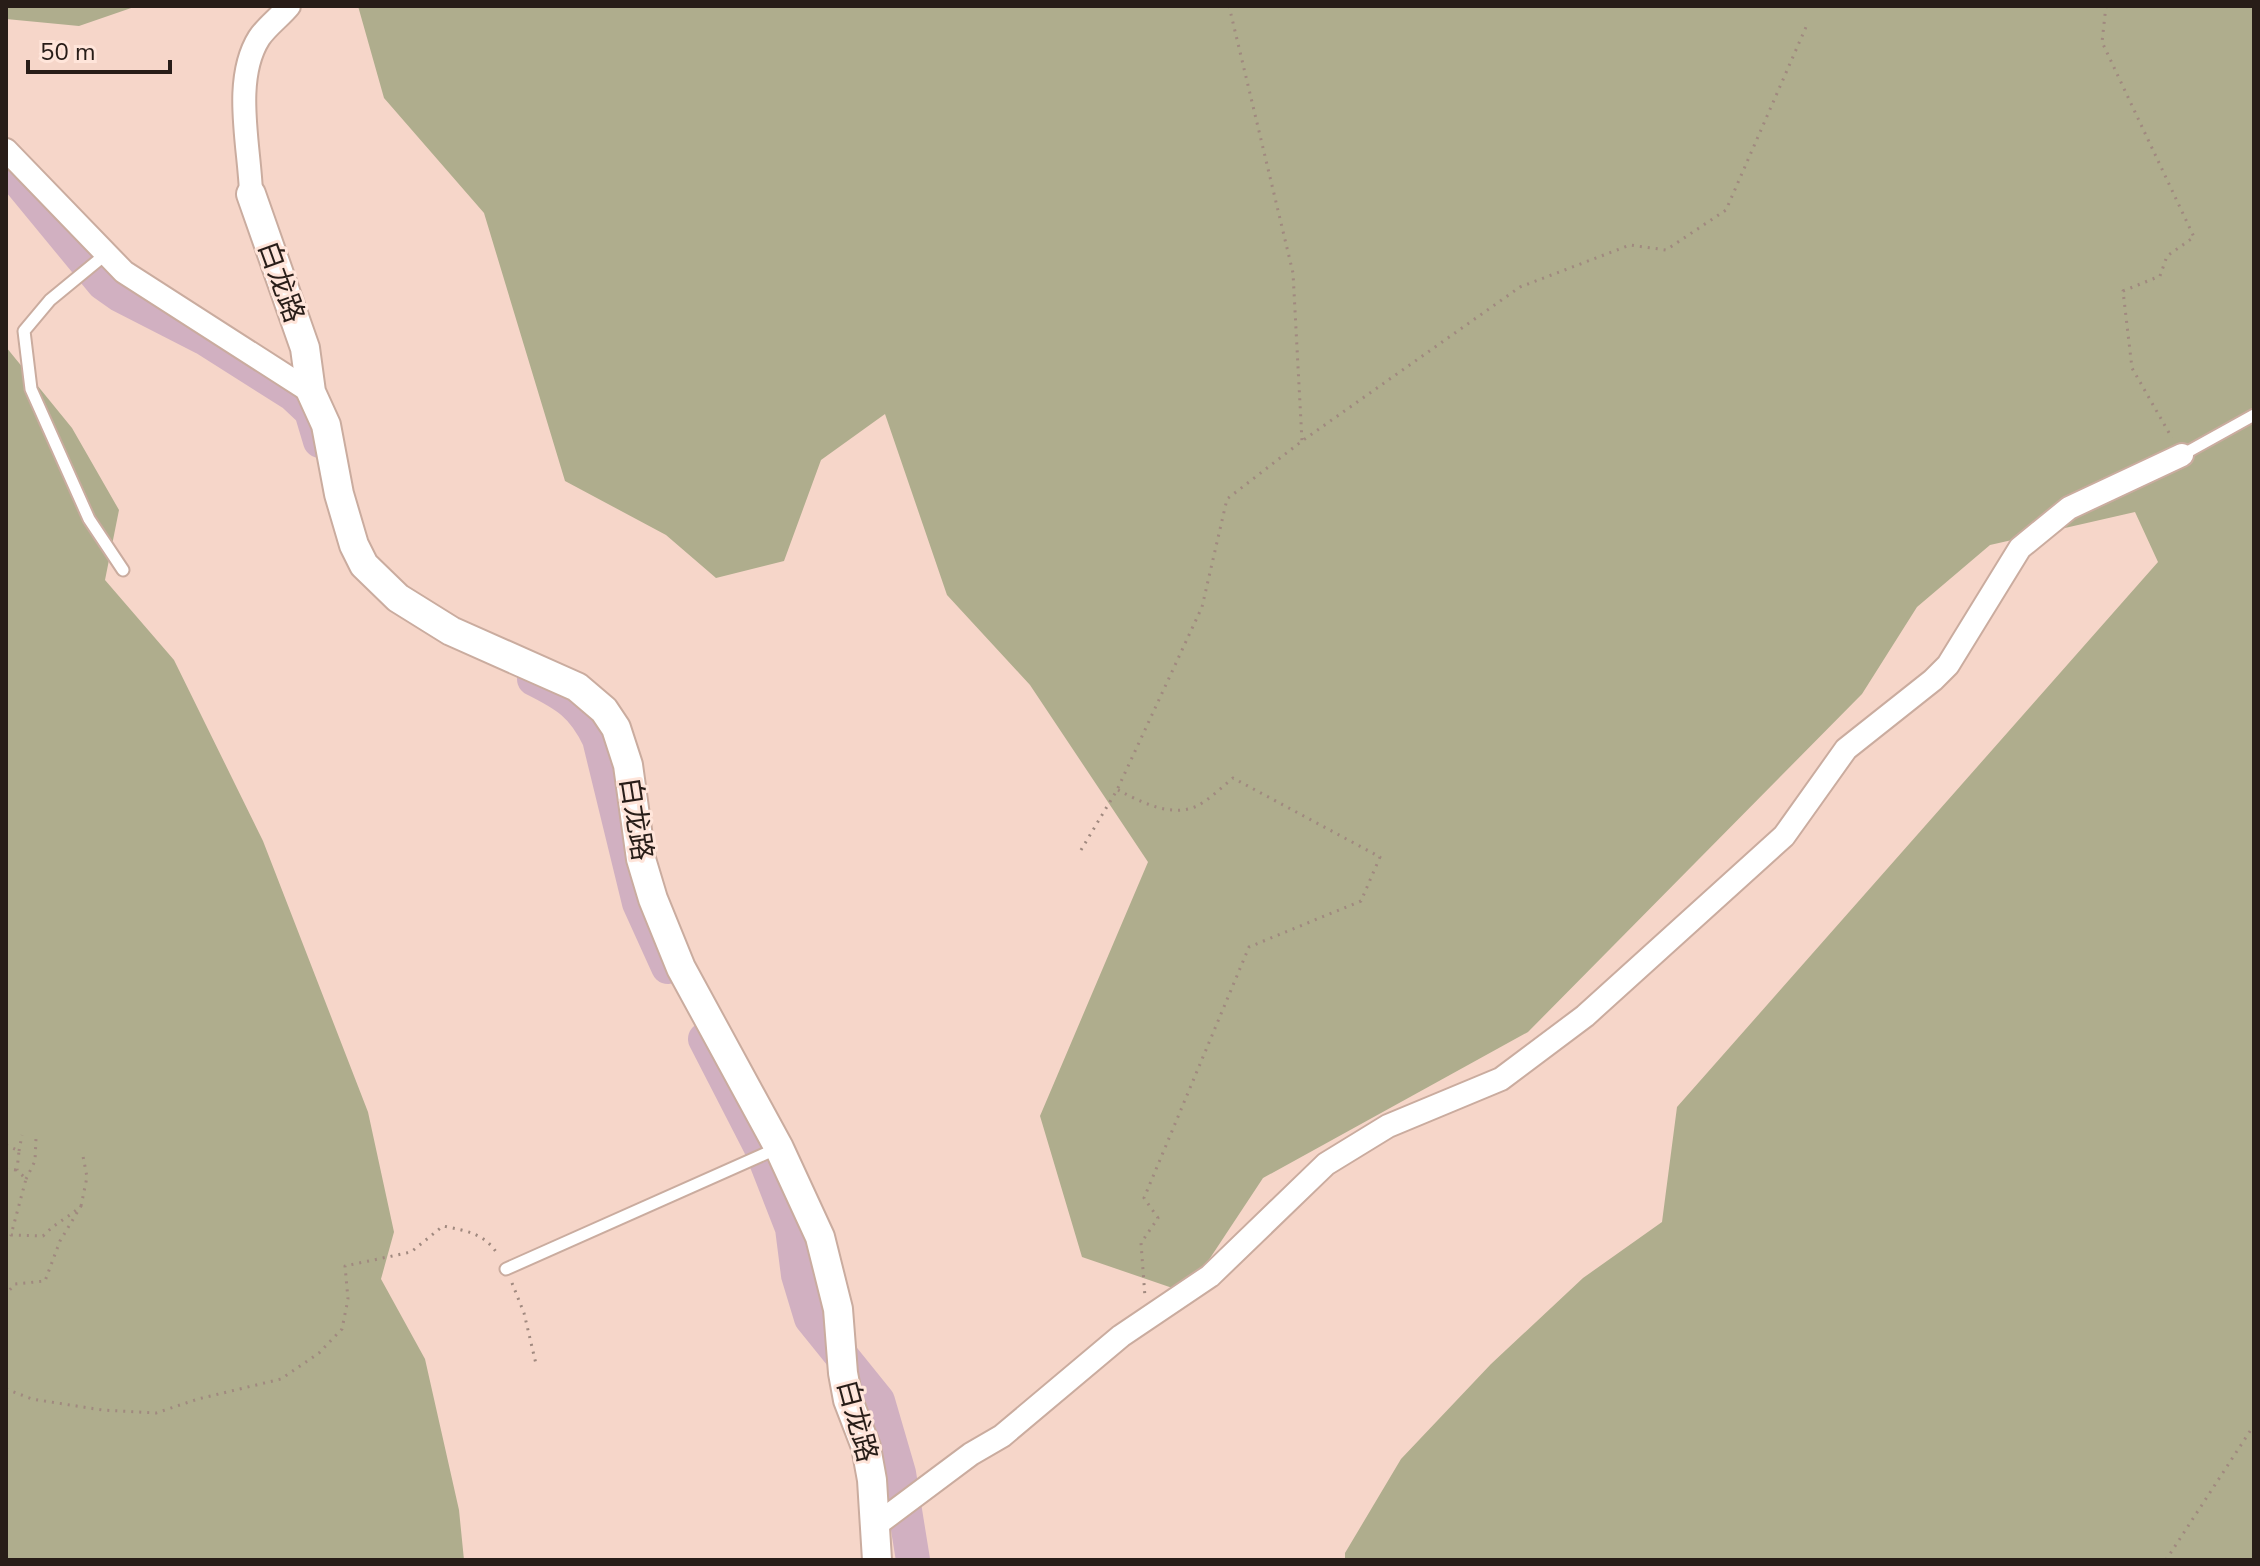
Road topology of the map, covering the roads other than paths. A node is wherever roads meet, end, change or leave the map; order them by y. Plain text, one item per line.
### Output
1 (289, 6) edge
2 (6, 150) edge
3 (251, 194) joint
4 (106, 254) junction
5 (311, 392) junction
6 (2254, 415) edge
7 (2182, 455) joint
8 (123, 570) dead end
9 (779, 1148) junction
10 (506, 1269) road end
11 (876, 1525) junction
12 (877, 1560) edge

1 - 3 street
2 - 4 street
3 - 5 street, 白龙路
4 - 5 street
4 - 8 lane
5 - 9 street, 白龙路
6 - 7 lane
7 - 11 street
9 - 10 lane
9 - 11 street, 白龙路
11 - 12 street, 白龙路

